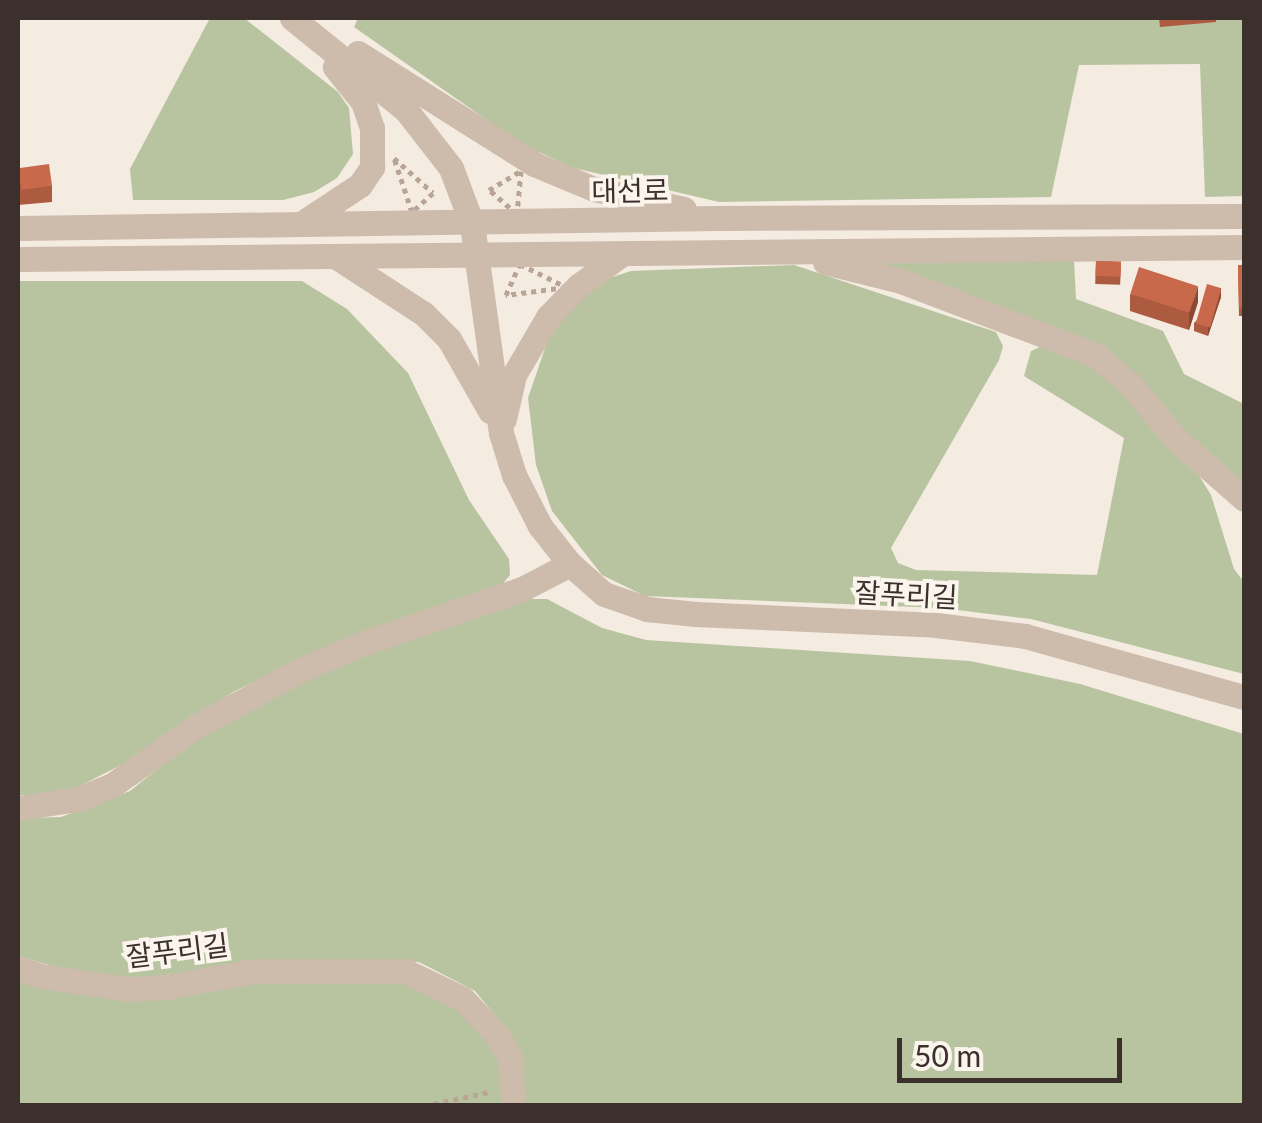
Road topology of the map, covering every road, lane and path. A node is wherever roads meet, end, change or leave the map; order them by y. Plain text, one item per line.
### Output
1 (288, 18) edge
2 (301, 18) edge
3 (412, 212) joint
4 (1244, 216) edge
5 (718, 218) junction
6 (300, 224) junction
7 (472, 224) junction
8 (18, 228) edge
9 (1244, 247) edge
10 (786, 252) junction
11 (622, 254) junction
12 (478, 255) junction
13 (335, 256) junction
14 (18, 260) edge
15 (501, 434) junction
16 (1244, 499) edge
17 (570, 564) junction
18 (1244, 697) edge
19 (18, 808) edge
20 (18, 968) edge
21 (512, 1097) joint
22 (424, 1106) edge

1 - 6 street
1 - 7 street, 잘푸리길
2 - 5 street
3 - 3 path
4 - 5 street, 대선로
5 - 7 street, 대선로
6 - 7 street, 대선로
6 - 8 street, 대선로
7 - 12 street, 잘푸리길
9 - 10 street
10 - 11 street
10 - 16 street
11 - 12 street
11 - 15 street
12 - 13 street
12 - 15 street, 잘푸리길
13 - 14 street
13 - 15 street
15 - 17 street, 잘푸리길
17 - 18 street, 잘푸리길
17 - 19 street
20 - 21 street, 잘푸리길
21 - 22 path

